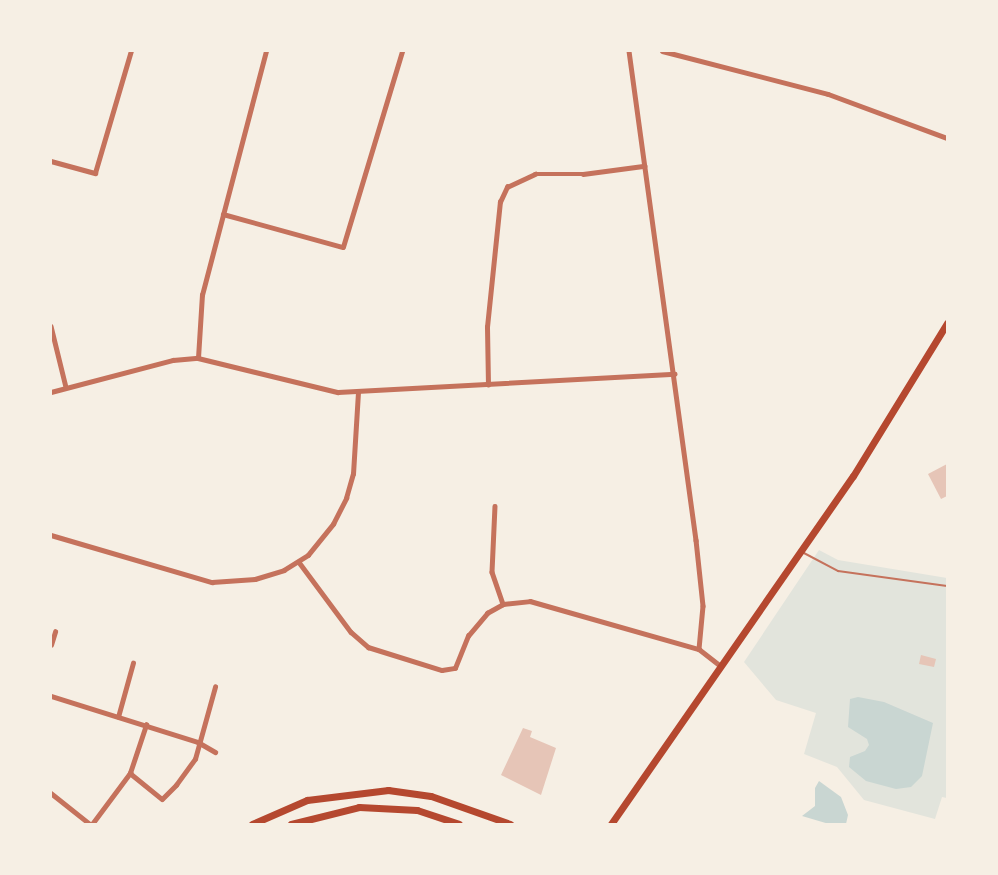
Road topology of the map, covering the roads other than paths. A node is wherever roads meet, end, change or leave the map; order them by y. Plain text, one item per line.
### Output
1 (131, 51) edge
2 (266, 51) edge
3 (402, 51) edge
4 (629, 51) edge
5 (662, 51) edge
6 (947, 138) edge
7 (51, 161) edge
8 (644, 166) junction
9 (223, 214) junction
10 (947, 323) edge
11 (51, 326) edge
12 (198, 358) junction
13 (675, 374) junction
14 (488, 385) junction
15 (66, 387) junction
16 (51, 392) edge
17 (358, 392) junction
18 (495, 506) dead end
19 (51, 535) edge
20 (802, 552) junction
21 (299, 562) junction
22 (947, 586) edge
23 (503, 604) junction
24 (55, 632) dead end
25 (51, 645) edge
26 (699, 649) junction
27 (133, 663) dead end
28 (723, 668) junction
29 (215, 687) dead end
30 (51, 696) edge
31 (118, 717) junction
32 (146, 725) junction
33 (198, 742) junction
34 (215, 752) dead end
35 (130, 773) junction
36 (51, 793) edge
37 (91, 824) edge
38 (252, 824) edge
39 (291, 824) edge
40 (459, 824) edge
41 (510, 824) edge
42 (611, 824) edge

1 - 7 street
2 - 9 street
3 - 9 street
4 - 8 street
5 - 6 street
8 - 13 street
8 - 14 street
9 - 12 street
10 - 20 main road
11 - 15 street
12 - 15 street
12 - 17 street
13 - 14 street
13 - 26 street
14 - 17 street
15 - 16 street
17 - 21 street
18 - 23 street
19 - 21 street
20 - 22 lane
20 - 28 main road
21 - 23 street
23 - 26 street
24 - 25 street
26 - 28 street
27 - 31 street
28 - 42 main road
29 - 33 street
30 - 31 street
31 - 32 street
32 - 33 street
32 - 35 street
33 - 34 street
33 - 35 street
35 - 37 street
36 - 37 street
38 - 41 main road
39 - 40 main road

